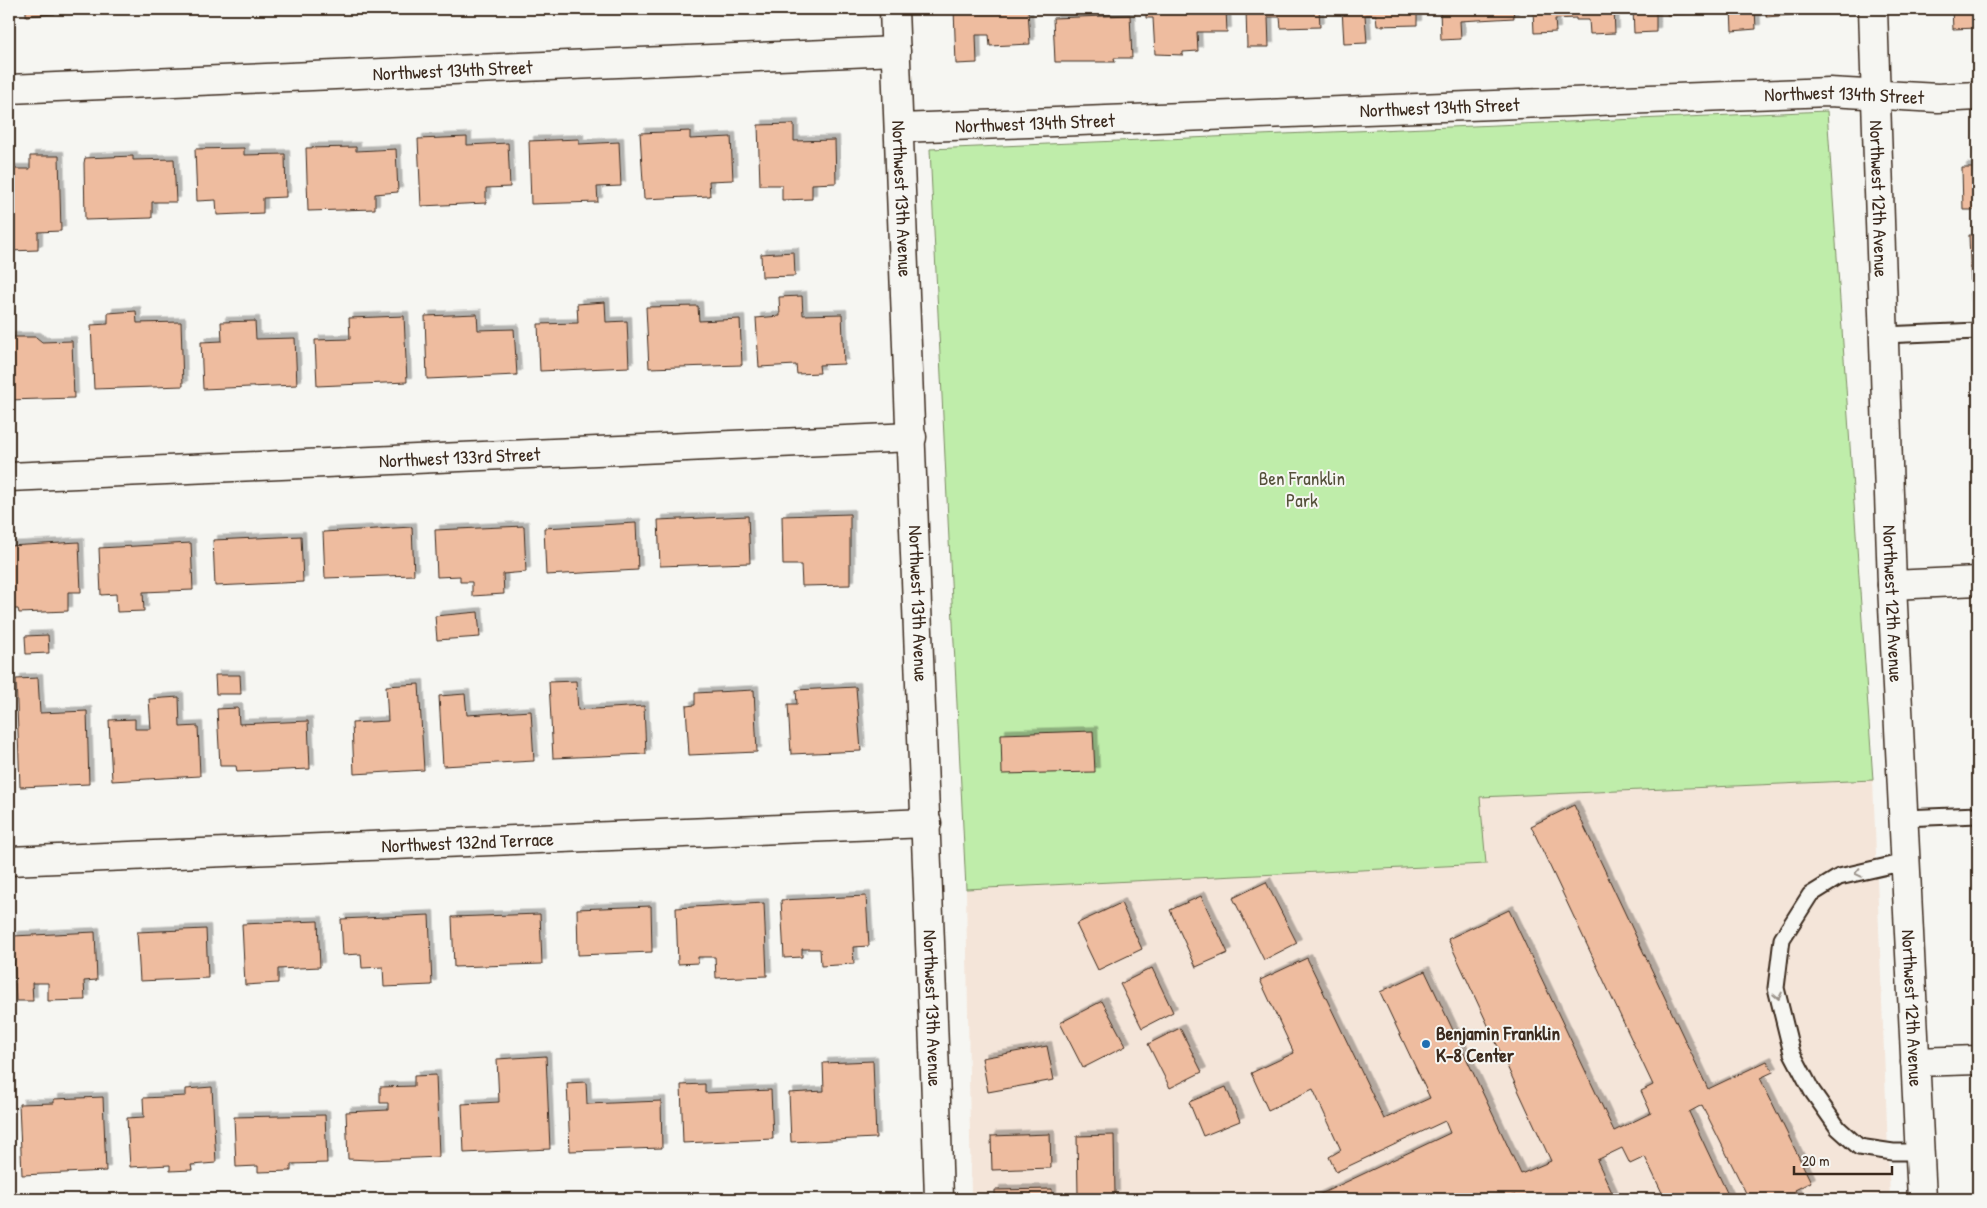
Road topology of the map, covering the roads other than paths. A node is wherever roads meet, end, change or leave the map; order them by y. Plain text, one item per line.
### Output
1 (894, 9) edge
2 (1873, 9) edge
3 (896, 51) junction
4 (9, 89) edge
5 (1876, 94) junction
6 (1978, 96) edge
7 (900, 128) junction
8 (1978, 331) edge
9 (1883, 335) junction
10 (912, 437) junction
11 (9, 477) edge
12 (1978, 581) edge
13 (1892, 585) junction
14 (1978, 816) edge
15 (1903, 818) junction
16 (927, 823) junction
17 (9, 861) edge
18 (1905, 862) junction
19 (1978, 1060) edge
20 (1915, 1062) junction
21 (1920, 1152) junction
22 (939, 1199) edge
23 (1922, 1199) edge

1 - 3 street, Northwest 13th Avenue
2 - 5 street, Northwest 12th Avenue
3 - 4 street, Northwest 134th Street
3 - 7 street, Northwest 13th Avenue
5 - 6 street, Northwest 134th Street
5 - 7 street, Northwest 134th Street
5 - 9 street, Northwest 12th Avenue
7 - 10 street, Northwest 13th Avenue
8 - 9 lane
9 - 13 street, Northwest 12th Avenue
10 - 11 street, Northwest 133rd Street
10 - 16 street, Northwest 13th Avenue
12 - 13 street
13 - 15 street, Northwest 12th Avenue
14 - 15 lane
15 - 18 street, Northwest 12th Avenue
16 - 17 street, Northwest 132nd Terrace
16 - 22 street, Northwest 13th Avenue
18 - 20 street, Northwest 12th Avenue
18 -> 21 lane
19 - 20 street
20 - 21 street, Northwest 12th Avenue
21 - 23 street, Northwest 12th Avenue

